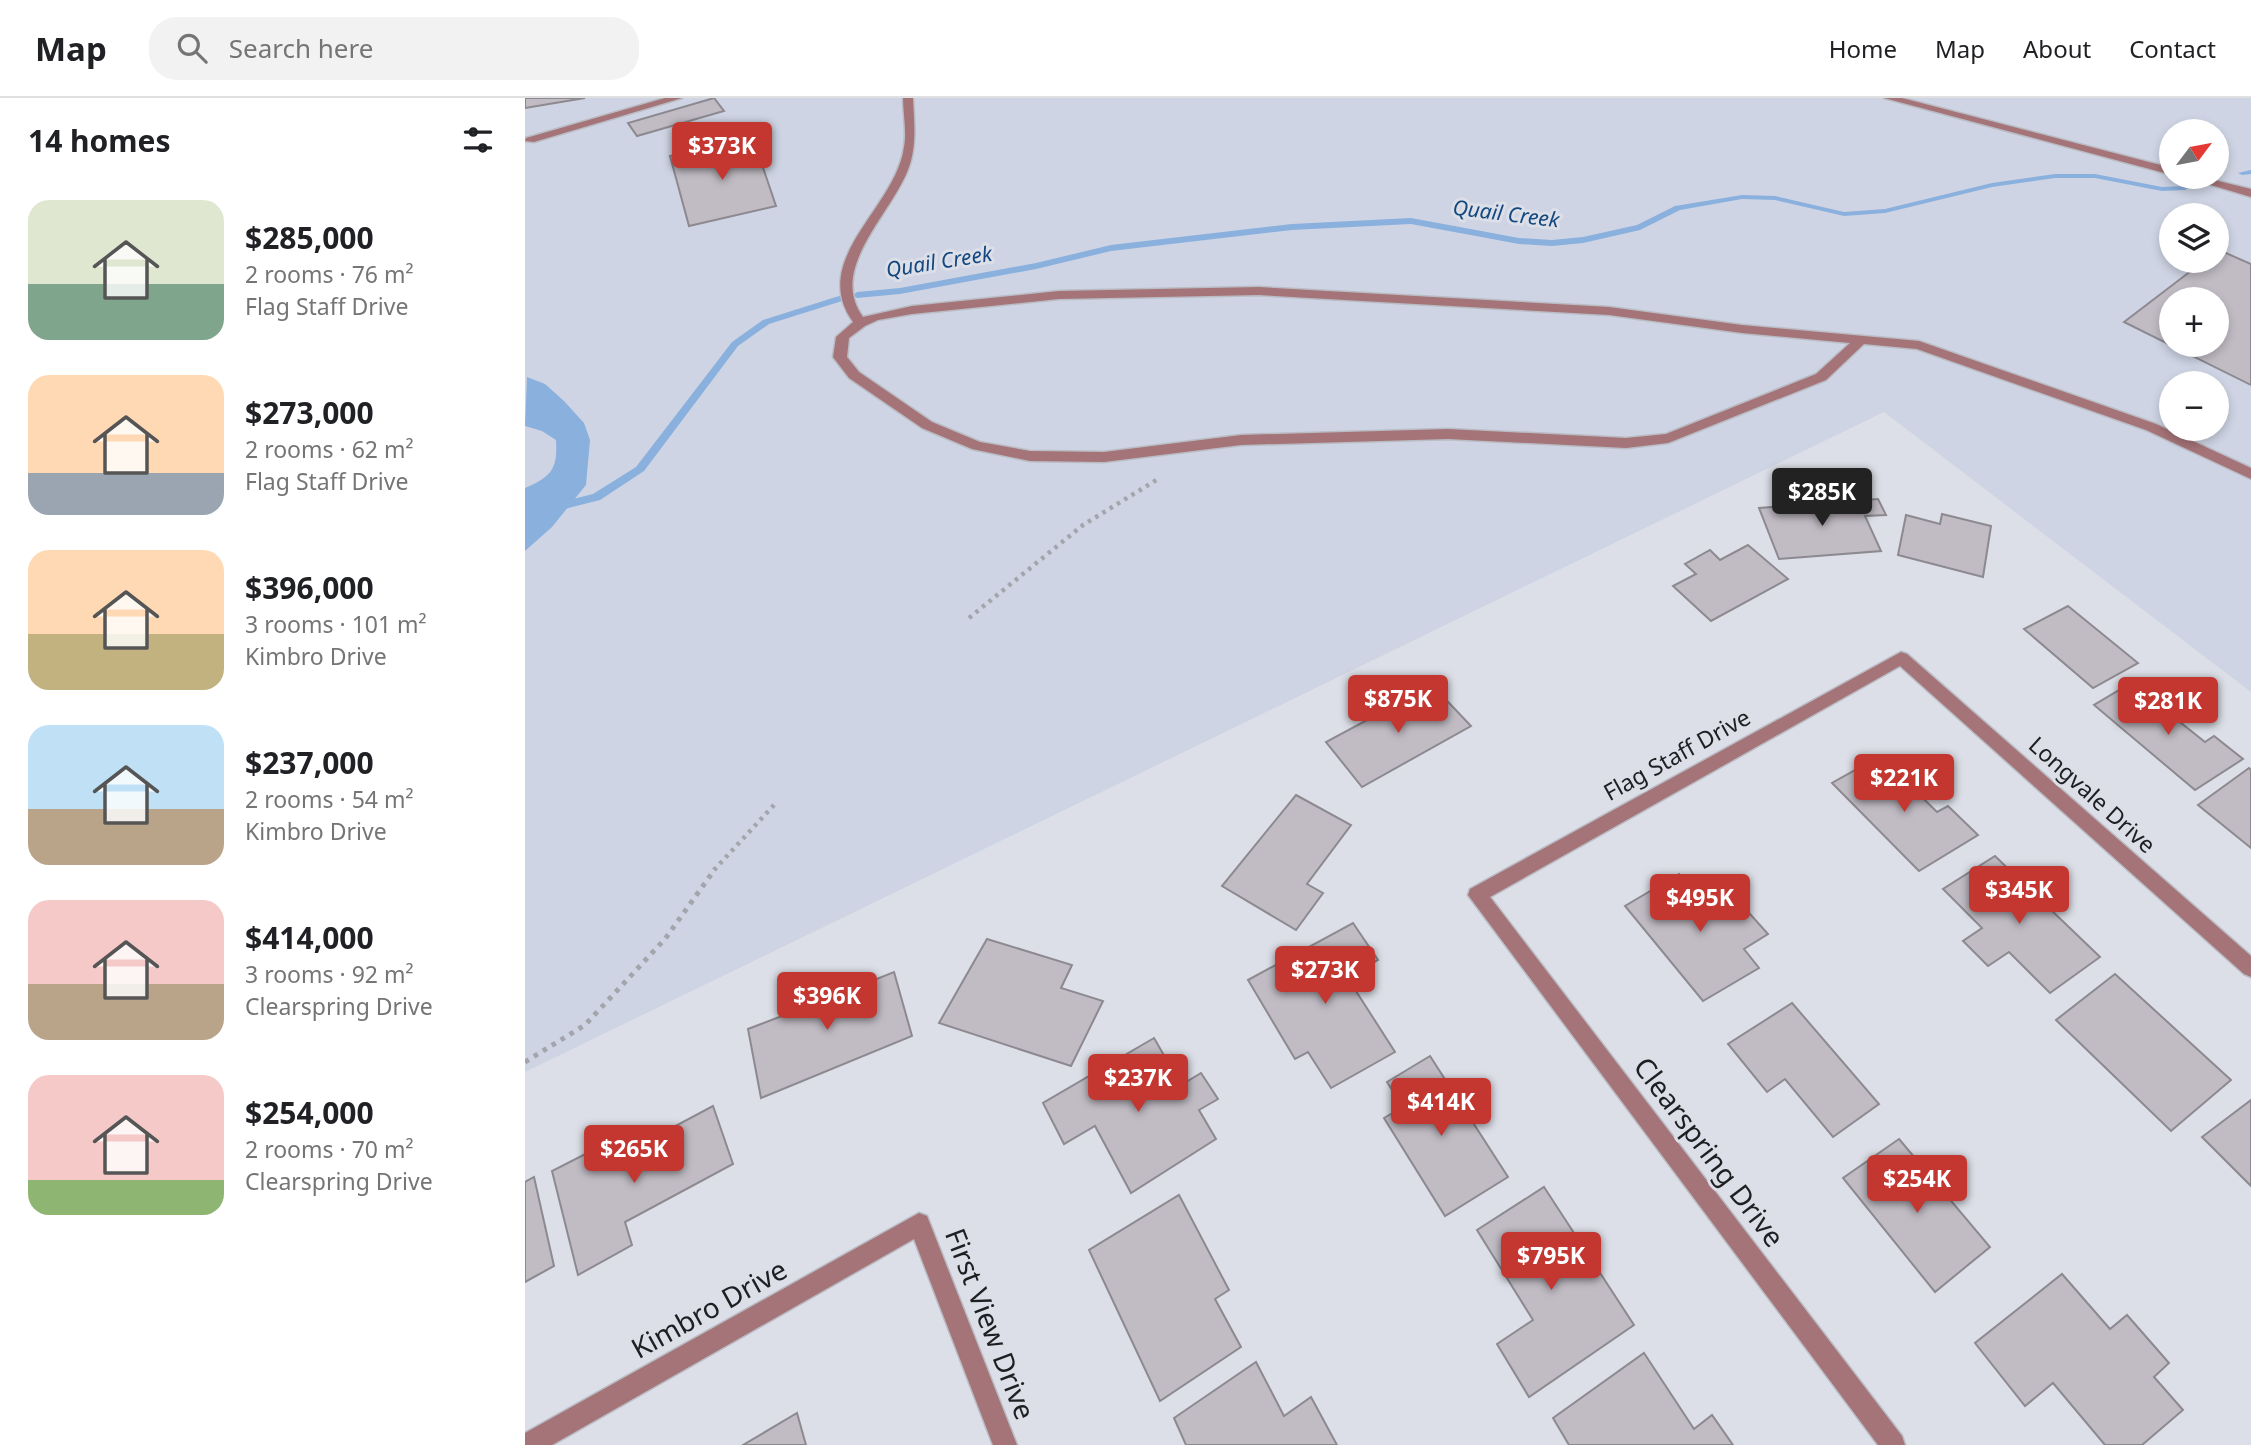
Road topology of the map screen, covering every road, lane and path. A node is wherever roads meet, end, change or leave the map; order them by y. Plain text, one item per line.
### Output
1 (677, 98) edge
2 (908, 98) edge
3 (1889, 98) edge
4 (530, 140) dead end
5 (2159, 169) edge
6 (2229, 187) edge
7 (2251, 193) edge
8 (860, 323) junction
9 (1861, 340) junction
10 (2251, 474) edge
11 (1159, 479) dead end
12 (969, 618) dead end
13 (1901, 658) joint
14 (775, 804) dead end
15 (1477, 895) joint
16 (2251, 968) edge
17 (525, 1062) edge
18 (919, 1224) joint
19 (528, 1445) edge
20 (1005, 1445) edge
21 (1893, 1445) edge

1 - 4 street
2 - 8 street
3 - 5 street
6 - 7 street
8 - 9 street
8 - 9 street
9 - 10 street
11 - 12 path
13 - 15 street, Flag Staff Drive
13 - 16 street, Longvale Drive
14 - 17 path
15 - 21 street, Clearspring Drive
18 - 19 street, Kimbro Drive
18 - 20 street, First View Drive

